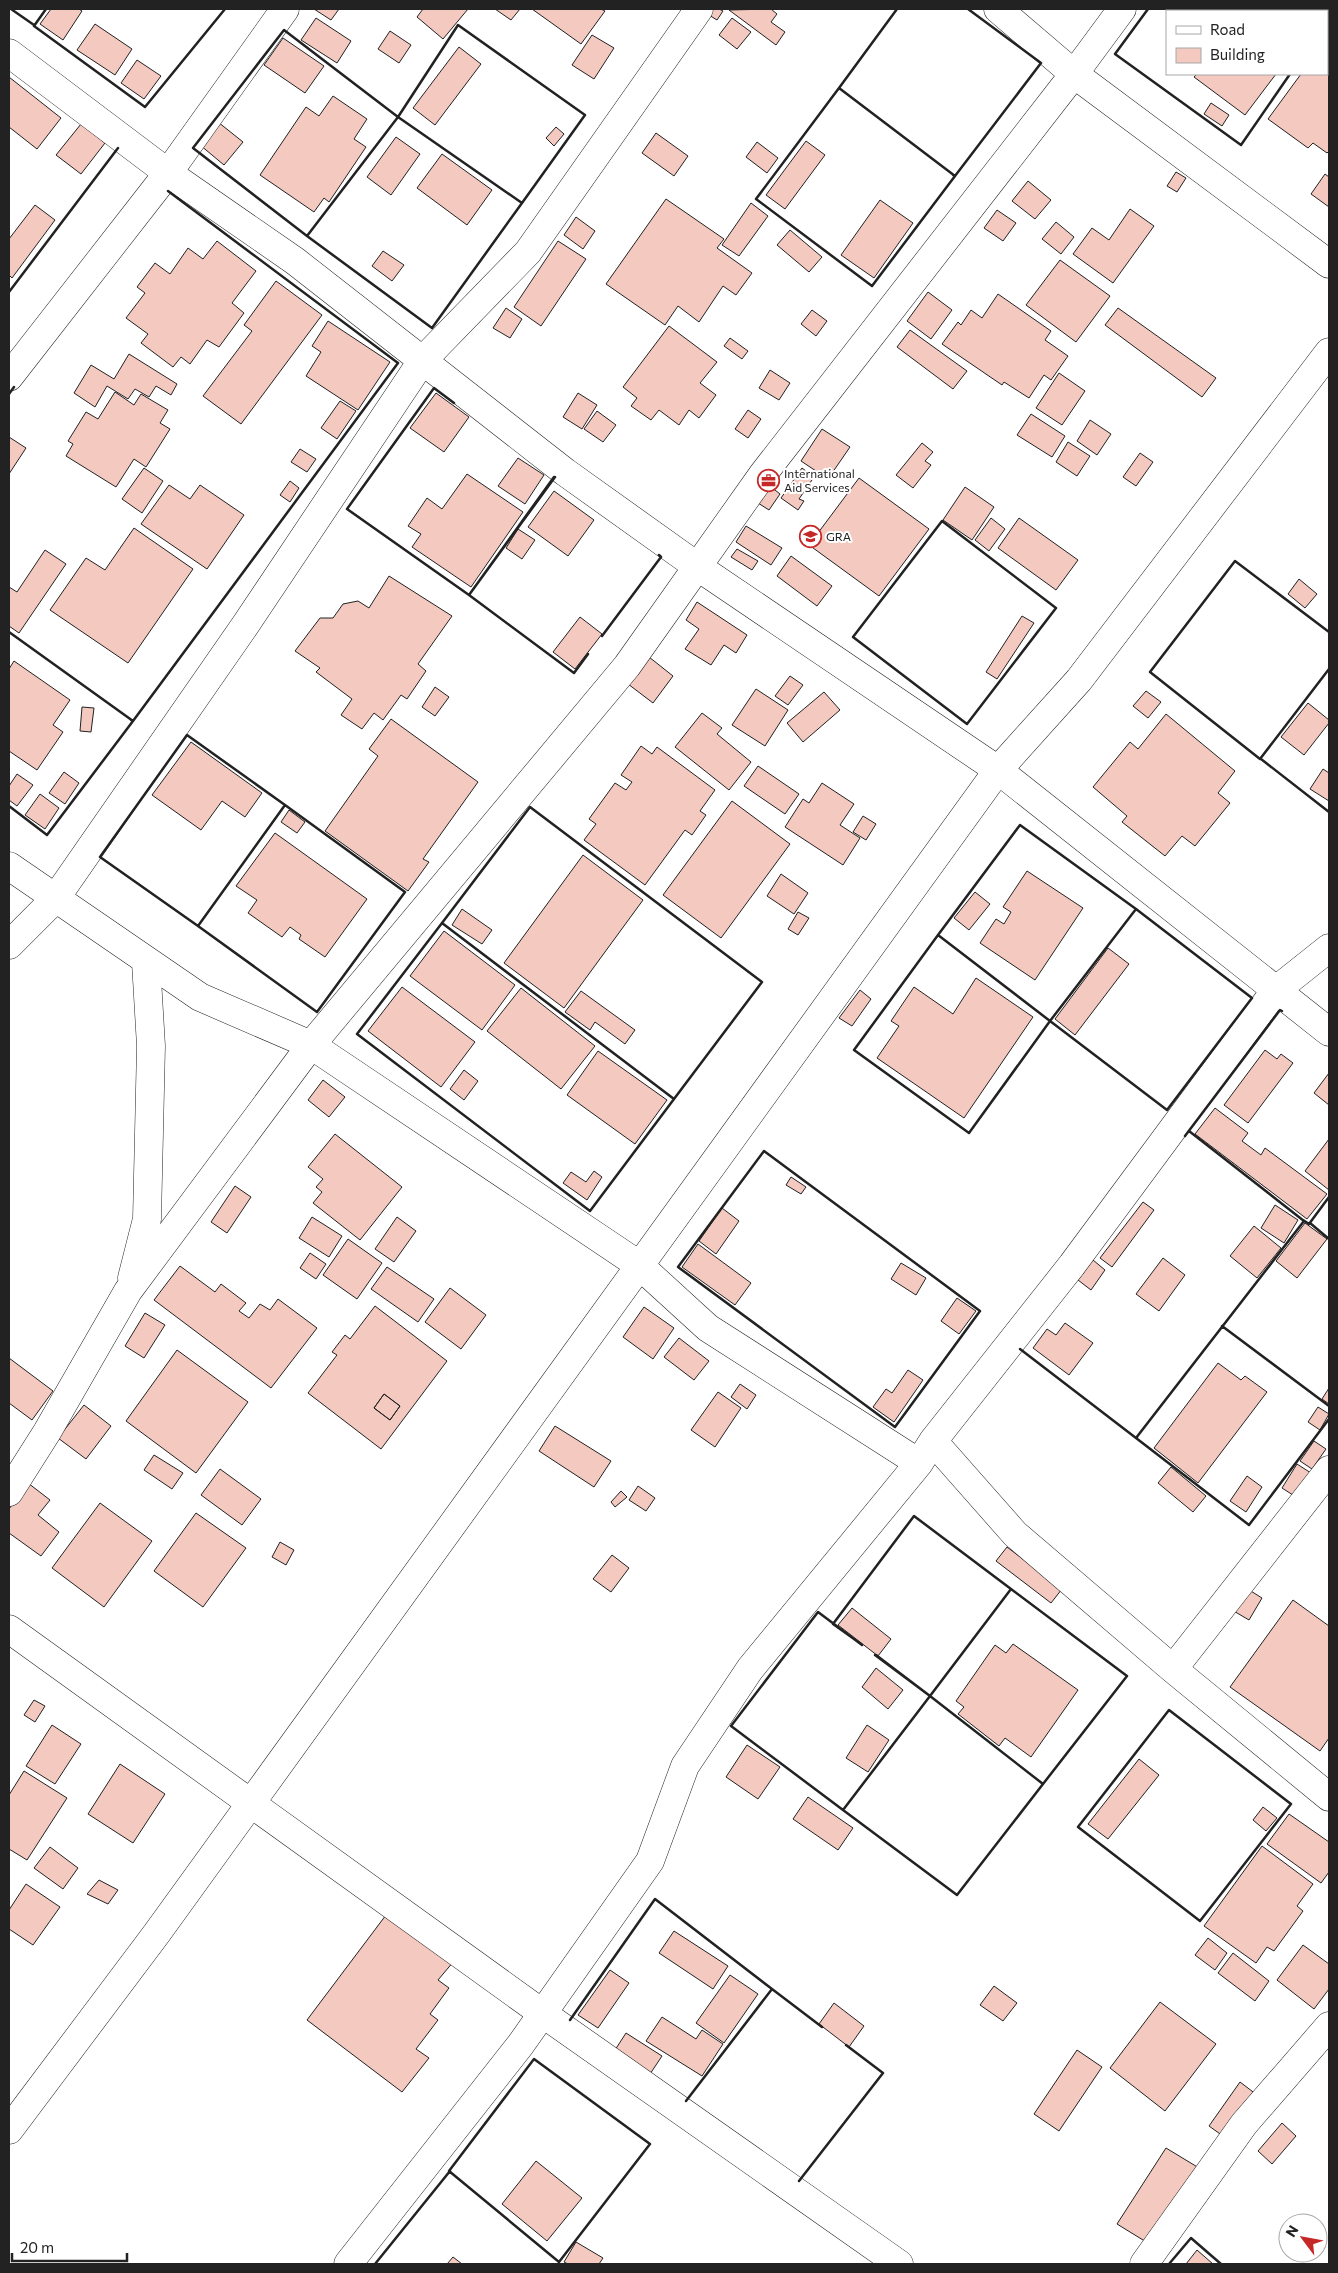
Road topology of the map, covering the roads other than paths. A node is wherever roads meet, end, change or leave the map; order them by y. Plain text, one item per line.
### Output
1 (285, 9) edge
2 (698, 9) edge
3 (998, 9) edge
4 (1122, 9) edge
5 (9, 53) edge
6 (1074, 74) junction
7 (168, 173) junction
8 (1329, 264) edge
9 (1329, 352) edge
10 (422, 361) junction
11 (9, 377) edge
12 (698, 566) junction
13 (998, 770) junction
14 (9, 866) edge
15 (55, 899) junction
16 (9, 945) edge
17 (1329, 948) edge
18 (146, 962) junction
19 (1276, 991) junction
20 (1329, 1032) edge
21 (311, 1045) junction
22 (639, 1265) junction
23 (128, 1291) junction
24 (926, 1452) junction
25 (1329, 1470) edge
26 (9, 1492) edge
27 (9, 1629) edge
28 (1173, 1669) junction
29 (1329, 1797) edge
30 (250, 1804) junction
31 (542, 2013) junction
32 (1329, 2026) edge
33 (9, 2130) edge
34 (348, 2264) edge
35 (899, 2264) edge
36 (1144, 2264) edge

1 - 7 street
2 - 10 street
3 - 6 street
4 - 6 street
5 - 7 street
6 - 8 street
6 - 12 street
7 - 10 street
7 - 11 street
9 - 13 street
10 - 12 street
10 - 15 street
12 - 13 street
12 - 21 street
13 - 19 street
13 - 22 street
14 - 15 street
15 - 16 street
15 - 18 street
17 - 19 street
18 - 21 street
18 - 23 street
19 - 20 street
19 - 24 street
21 - 22 street
21 - 23 street
22 - 24 street
22 - 30 street
23 - 26 street
24 - 28 street
24 - 31 street
25 - 28 street
27 - 30 street
28 - 29 street
30 - 31 street
30 - 33 street
31 - 34 street
31 - 35 street
32 - 36 street

